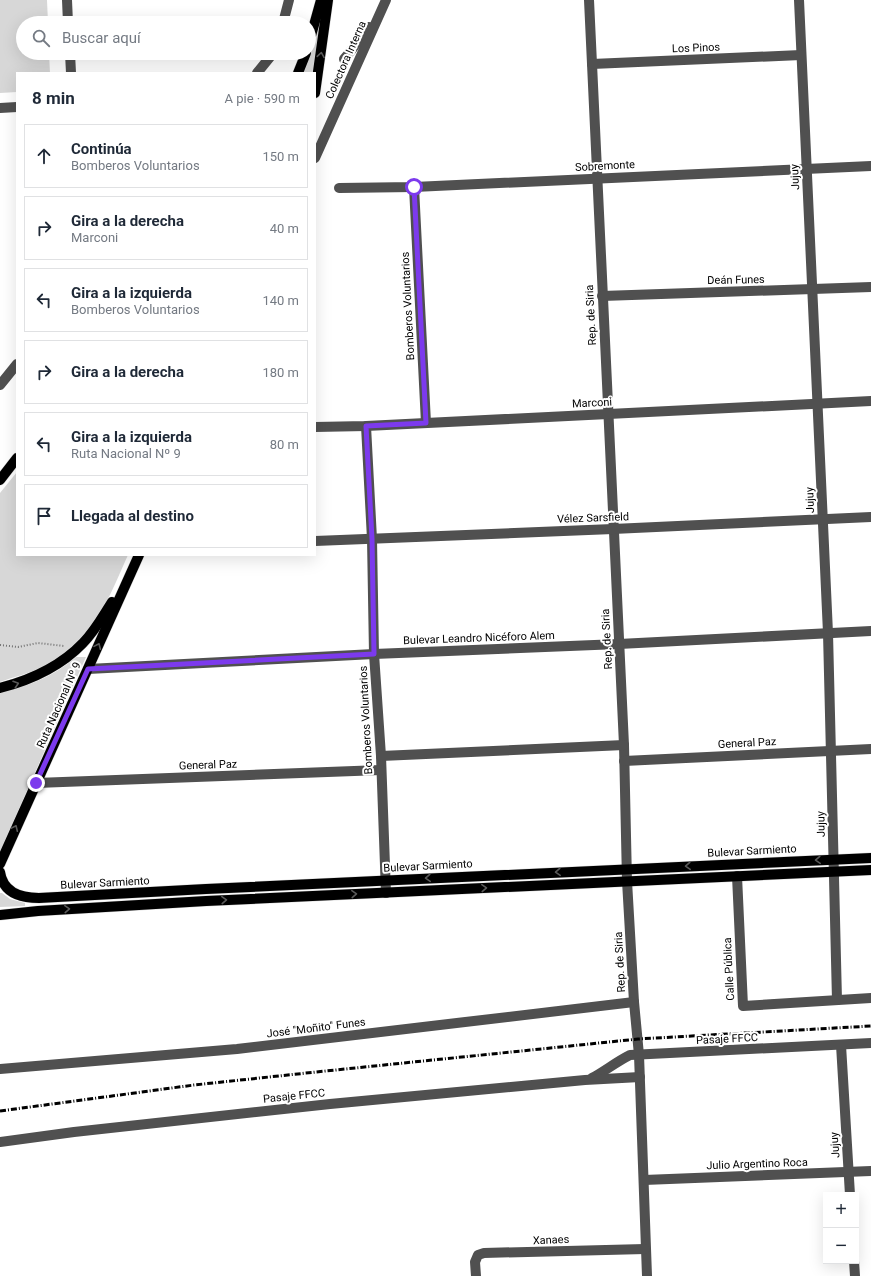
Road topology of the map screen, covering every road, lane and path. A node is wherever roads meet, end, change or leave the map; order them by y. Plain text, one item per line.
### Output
1 (67, 0) edge
2 (289, 0) edge
3 (321, 0) edge
4 (328, 0) edge
5 (386, 0) edge
6 (589, 0) edge
7 (799, 0) edge
8 (68, 16) edge
9 (285, 16) edge
10 (379, 16) junction
11 (316, 18) edge
12 (801, 55) junction
13 (344, 59) dead end
14 (70, 60) edge
15 (268, 60) edge
16 (303, 60) edge
17 (592, 64) junction
18 (71, 72) edge
19 (258, 72) edge
20 (298, 72) edge
21 (316, 86) edge
22 (16, 107) edge
23 (0, 108) edge
24 (316, 156) edge
25 (871, 166) edge
26 (806, 169) junction
27 (597, 179) junction
28 (414, 187) junction
29 (339, 188) dead end
30 (871, 287) edge
31 (812, 290) junction
32 (602, 296) junction
33 (16, 365) edge
34 (0, 385) edge
35 (871, 402) edge
36 (818, 404) junction
37 (608, 414) junction
38 (426, 423) junction
39 (366, 426) junction
40 (316, 427) edge
41 (16, 459) edge
42 (0, 480) edge
43 (871, 517) edge
44 (822, 519) junction
45 (613, 529) junction
46 (372, 539) junction
47 (316, 541) edge
48 (139, 556) edge
49 (133, 569) junction
50 (871, 631) edge
51 (828, 633) junction
52 (619, 644) junction
53 (0, 645) edge
54 (77, 649) junction
55 (374, 654) junction
56 (88, 669) junction
57 (0, 688) edge
58 (624, 745) junction
59 (871, 749) edge
60 (831, 751) junction
61 (381, 756) junction
62 (624, 761) junction
63 (381, 770) junction
64 (36, 783) junction
65 (871, 858) edge
66 (834, 860) junction
67 (0, 864) edge
68 (627, 869) junction
69 (871, 870) edge
70 (0, 871) edge
71 (834, 871) junction
72 (737, 876) junction
73 (386, 880) junction
74 (627, 881) junction
75 (206, 889) junction
76 (386, 893) junction
77 (39, 898) junction
78 (206, 901) junction
79 (38, 911) junction
80 (0, 915) edge
81 (871, 998) edge
82 (838, 1000) junction
83 (634, 1002) junction
84 (871, 1044) edge
85 (841, 1045) junction
86 (639, 1055) junction
87 (0, 1069) edge
88 (640, 1077) junction
89 (590, 1079) junction
90 (0, 1142) edge
91 (871, 1171) edge
92 (849, 1172) junction
93 (644, 1180) junction
94 (850, 1192) edge
95 (646, 1249) junction
96 (854, 1264) edge
97 (476, 1276) edge
98 (647, 1276) edge
99 (855, 1276) edge

1 - 8 street
2 - 9 street
3 - 11 main road
21 -> 4 main road
5 - 10 street, Colectora Interna
6 - 17 street, Rep. de Siria
7 - 12 street, Jujuy
10 - 13 street, Colectora Interna
10 - 24 street, Colectora Interna
12 - 17 street, Los Pinos
12 - 26 street, Jujuy
14 - 18 street
15 - 19 street
16 - 20 main road
17 - 27 street, Rep. de Siria
22 - 23 street
25 - 26 street, Sobremonte
26 - 27 street, Sobremonte
26 - 31 street, Jujuy
27 - 28 street, Sobremonte
27 - 32 street, Rep. de Siria
28 - 29 street, Sobremonte
28 - 38 street, Bomberos Voluntarios
30 - 31 street, Deán Funes
31 - 32 street, Deán Funes
31 - 36 street, Jujuy
32 - 37 street, Rep. de Siria
33 - 34 street
35 - 36 street, Marconi
36 - 37 street, Marconi
36 - 44 street, Jujuy
37 - 38 street, Marconi
37 - 45 street, Rep. de Siria
38 - 39 street, Marconi
39 - 40 street, Marconi
39 - 46 street, Bomberos Voluntarios
41 - 42 main road
43 - 44 street, Vélez Sarsfield
44 - 45 street, Vélez Sarsfield
44 - 51 street, Jujuy
45 - 46 street, Vélez Sarsfield
45 - 52 street, Rep. de Siria
46 - 47 street, Vélez Sarsfield
46 - 55 street, Bomberos Voluntarios
48 - 49 main road, Ruta Nacional Nº 9
49 - 54 main road
56 -> 49 main road, Ruta Nacional Nº 9
50 - 51 street, Bulevar Leandro Nicéforo Alem
51 - 52 street, Bulevar Leandro Nicéforo Alem
51 - 60 street, Jujuy
52 - 55 street, Bulevar Leandro Nicéforo Alem
52 - 58 street, Rep. de Siria
53 - 54 path
57 -> 54 main road
55 - 56 street, Bulevar Leandro Nicéforo Alem
55 - 61 street, Bomberos Voluntarios
56 - 64 main road, Ruta Nacional Nº 9
58 - 61 street
58 - 62 street, Rep. de Siria
59 - 60 street, General Paz
60 - 62 street, General Paz
60 - 66 street, Jujuy
61 - 63 street, Bomberos Voluntarios
62 - 68 street, Rep. de Siria
63 - 64 street, General Paz
63 - 73 street, Bomberos Voluntarios
67 -> 64 main road, Ruta Nacional Nº 9
65 - 66 main road, Bulevar Sarmiento
66 -> 68 main road, Bulevar Sarmiento
66 - 71 street, Jujuy
67 - 70 main road, Bulevar Sarmiento
68 -> 73 main road, Bulevar Sarmiento
68 - 74 street, Rep. de Siria
69 - 71 main road
70 - 77 main road, Bulevar Sarmiento
71 - 72 main road
71 - 82 street, Jujuy
72 - 74 main road
72 - 82 street, Calle Pública
73 - 75 main road, Bulevar Sarmiento
73 - 76 street, Bomberos Voluntarios
76 -> 74 main road
74 - 83 street, Rep. de Siria
75 - 77 main road, Bulevar Sarmiento
75 - 78 main road
78 -> 76 main road
77 - 79 main road
79 -> 78 main road
79 - 80 main road
81 - 82 street, Calle Pública
83 - 86 street, Rep. de Siria
83 - 87 street, José "Moñito" Funes
84 - 85 street, Pasaje FFCC
85 - 86 street, Pasaje FFCC
85 - 92 street, Jujuy
86 - 88 street, Rep. de Siria
86 - 89 street, Pasaje FFCC
88 - 89 street, Pasaje FFCC
88 - 93 street, Rep. de Siria
89 - 90 street, Pasaje FFCC
91 - 92 street, Julio Argentino Roca
92 - 93 street, Julio Argentino Roca
92 - 94 street, Jujuy
93 - 95 street, Rep. de Siria
95 - 97 street, Xanaes
95 - 98 street, Rep. de Siria
96 - 99 street

